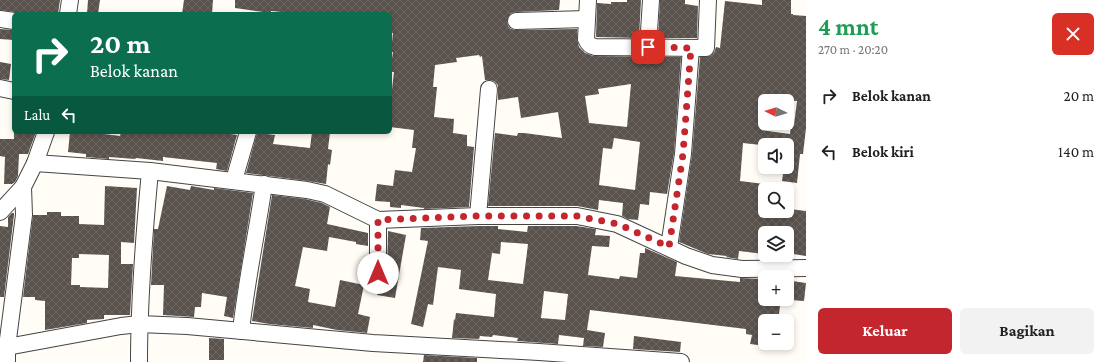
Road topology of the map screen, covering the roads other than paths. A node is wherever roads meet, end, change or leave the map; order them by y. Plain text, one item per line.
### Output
1 (70, 0) edge
2 (588, 0) edge
3 (651, 0) edge
4 (708, 0) edge
5 (68, 12) edge
6 (0, 19) edge
7 (587, 19) junction
8 (12, 21) edge
9 (516, 21) dead end
10 (648, 47) junction
11 (691, 48) junction
12 (0, 88) edge
13 (489, 89) dead end
14 (12, 91) edge
15 (45, 134) edge
16 (247, 134) edge
17 (35, 163) junction
18 (150, 171) junction
19 (234, 180) junction
20 (264, 184) junction
21 (23, 187) junction
22 (0, 212) edge
23 (478, 216) junction
24 (378, 220) junction
25 (669, 247) junction
26 (806, 268) edge
27 (378, 273) dead end
28 (139, 324) junction
29 (241, 331) junction
30 (5, 352) edge
31 (539, 357) edge
32 (139, 362) edge
33 (681, 362) edge

1 - 5 street
2 - 7 street
3 - 10 street
4 - 11 street
6 - 8 street
7 - 9 street
7 - 10 street
10 - 11 street
11 - 25 street
12 - 14 street
13 - 23 street
15 - 17 street
16 - 19 street
17 - 18 street
17 - 21 street
18 - 19 street
18 - 28 street
19 - 20 street
20 - 24 street
20 - 29 street
21 - 22 street
21 - 30 street
23 - 24 street
23 - 25 street
24 - 27 street
25 - 26 street
28 - 29 street
28 - 30 street
28 - 32 street
29 - 31 street
31 - 33 street

